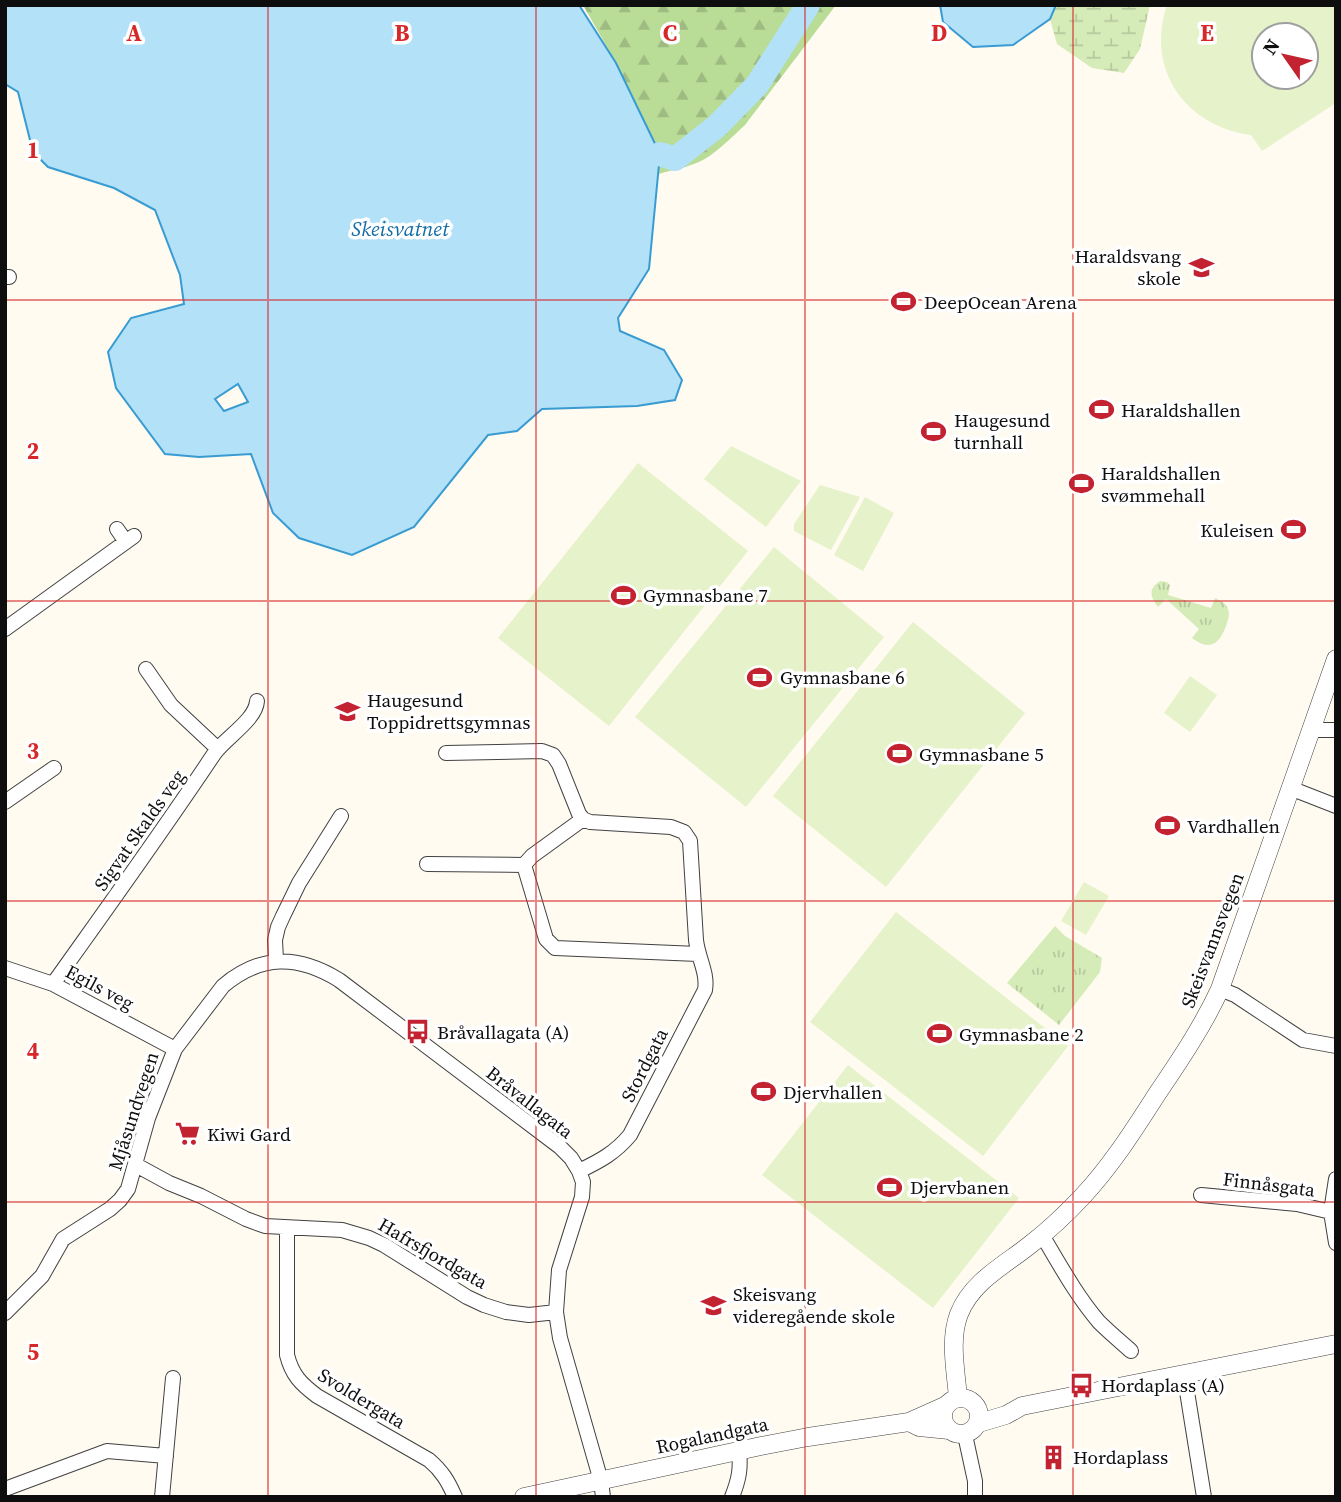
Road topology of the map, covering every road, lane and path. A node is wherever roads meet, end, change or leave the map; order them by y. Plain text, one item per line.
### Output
1 (117, 529) dead end
2 (5, 629) edge
3 (1336, 659) edge
4 (146, 669) dead end
5 (257, 701) dead end
6 (1311, 728) junction
7 (1336, 730) edge
8 (218, 749) junction
9 (446, 753) dead end
10 (54, 768) dead end
11 (1290, 789) junction
12 (5, 802) edge
13 (1336, 806) edge
14 (341, 816) dead end
15 (583, 818) junction
16 (427, 864) dead end
17 (524, 865) junction
18 (698, 954) junction
19 (276, 960) junction
20 (5, 968) edge
21 (53, 984) junction
22 (1220, 989) junction
23 (1336, 1046) edge
24 (174, 1049) junction
25 (136, 1165) junction
26 (579, 1171) junction
27 (1336, 1179) edge
28 (1202, 1195) dead end
29 (1331, 1212) junction
30 (287, 1228) junction
31 (1042, 1235) junction
32 (1336, 1243) edge
33 (556, 1312) junction
34 (5, 1313) edge
35 (1336, 1345) edge
36 (1131, 1352) dead end
37 (1184, 1373) junction
38 (173, 1378) dead end
39 (952, 1402) junction
40 (978, 1415) junction
41 (909, 1422) junction
42 (957, 1432) junction
43 (739, 1450) junction
44 (166, 1457) junction
45 (602, 1489) edge
46 (10, 1490) edge
47 (162, 1497) edge
48 (455, 1497) edge
49 (524, 1497) edge
50 (733, 1497) edge
51 (975, 1497) edge
52 (1204, 1497) edge

1 - 2 street
3 - 6 street, Skeisvannsvegen
4 - 8 street
5 - 8 street, Sigvat Skalds veg
6 - 7 street
6 - 11 street, Skeisvannsvegen
8 - 21 street, Sigvat Skalds veg
9 - 15 street
10 - 12 street
11 - 13 street
11 - 22 street, Skeisvannsvegen
14 - 19 street
15 - 17 street
15 - 18 street, Stordgata
16 - 17 street
17 - 18 street
18 - 26 street, Stordgata
19 - 24 street, Mjåsundvegen
19 - 26 street, Bråvallagata
20 - 21 street, Egils veg
21 - 24 street, Egils veg
22 - 23 street
22 - 31 street, Skeisvannsvegen
24 - 25 street, Mjåsundvegen
25 - 30 street, Hafrsfjordgata
25 - 34 street, Mjåsundvegen
26 - 33 street
27 - 29 street
28 - 29 street, Finnåsgata
29 - 32 street
30 - 33 street, Hafrsfjordgata
30 - 48 street, Svoldergata
31 - 36 street
31 - 39 street, Skeisvannsvegen
33 - 45 street
35 - 37 street
37 - 40 street
37 - 52 street
38 - 44 street
39 - 40 street
39 - 41 street, Rogalandgata
39 - 42 street
40 - 42 street
41 - 42 street, Rogalandgata
41 - 43 street, Rogalandgata
42 - 51 street
43 - 45 street, Rogalandgata
43 - 50 street
44 - 46 street
44 - 47 street
45 - 49 street, Rogalandgata

